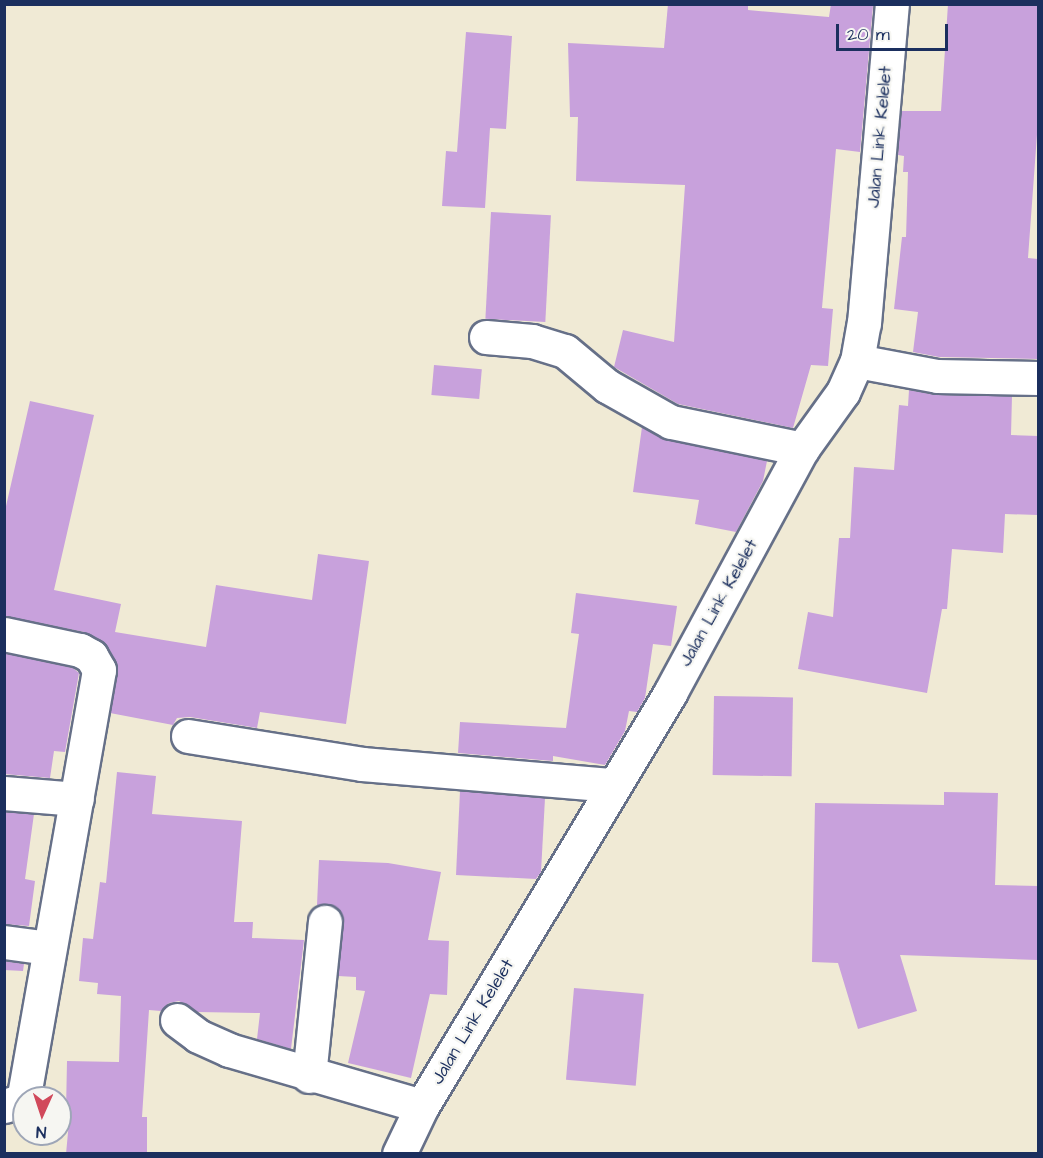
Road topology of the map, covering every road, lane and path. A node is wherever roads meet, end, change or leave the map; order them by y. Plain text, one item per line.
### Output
1 (892, 4) edge
2 (486, 337) dead end
3 (857, 361) junction
4 (1038, 378) edge
5 (802, 449) junction
6 (4, 634) edge
7 (188, 736) dead end
8 (612, 785) junction
9 (4, 793) edge
10 (77, 799) junction
11 (325, 922) dead end
12 (4, 942) edge
13 (48, 948) junction
14 (177, 1020) dead end
15 (309, 1076) junction
16 (4, 1106) edge
17 (422, 1106) junction
18 (399, 1154) edge

1 - 3 street, Jalan Link Kelelet
2 - 5 street
3 - 4 street
3 - 5 street, Jalan Link Kelelet
5 - 8 street, Jalan Link Kelelet
6 - 10 street
7 - 8 street
8 - 17 street, Jalan Link Kelelet
9 - 10 street
10 - 13 street
11 - 15 street
12 - 13 street
13 - 16 street
14 - 15 street
15 - 17 street
17 - 18 street, Jalan Link Kelelet

